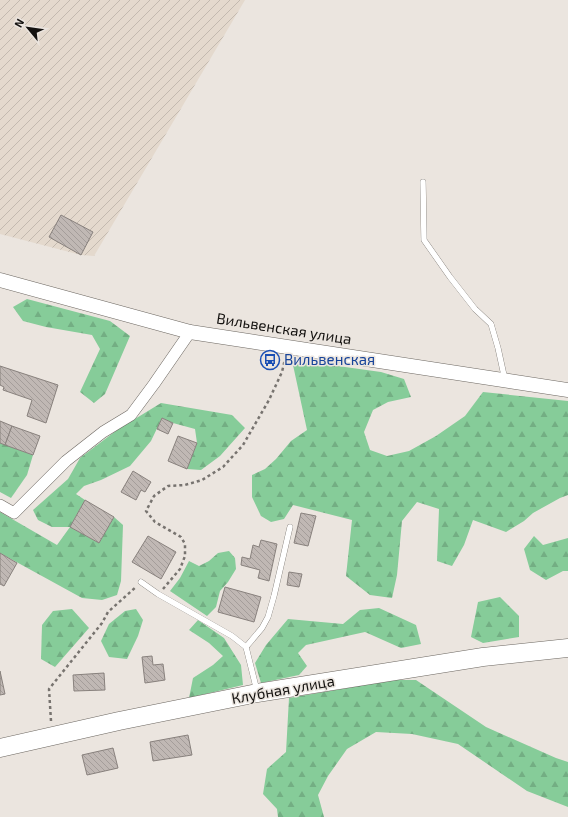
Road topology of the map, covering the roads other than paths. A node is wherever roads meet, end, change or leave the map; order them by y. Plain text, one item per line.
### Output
1 (423, 182) dead end
2 (0, 280) edge
3 (190, 332) junction
4 (505, 380) junction
5 (568, 390) edge
6 (0, 505) edge
7 (290, 527) dead end
8 (141, 582) road end
9 (246, 647) junction
10 (568, 648) edge
11 (257, 693) junction
12 (0, 748) edge

1 - 4 lane
2 - 3 street, Вильвенская улица
3 - 4 street, Вильвенская улица
3 - 6 street
4 - 5 street, Вильвенская улица
7 - 9 lane
8 - 9 lane
9 - 11 lane
10 - 11 main road, Клубная улица
11 - 12 main road, Клубная улица

